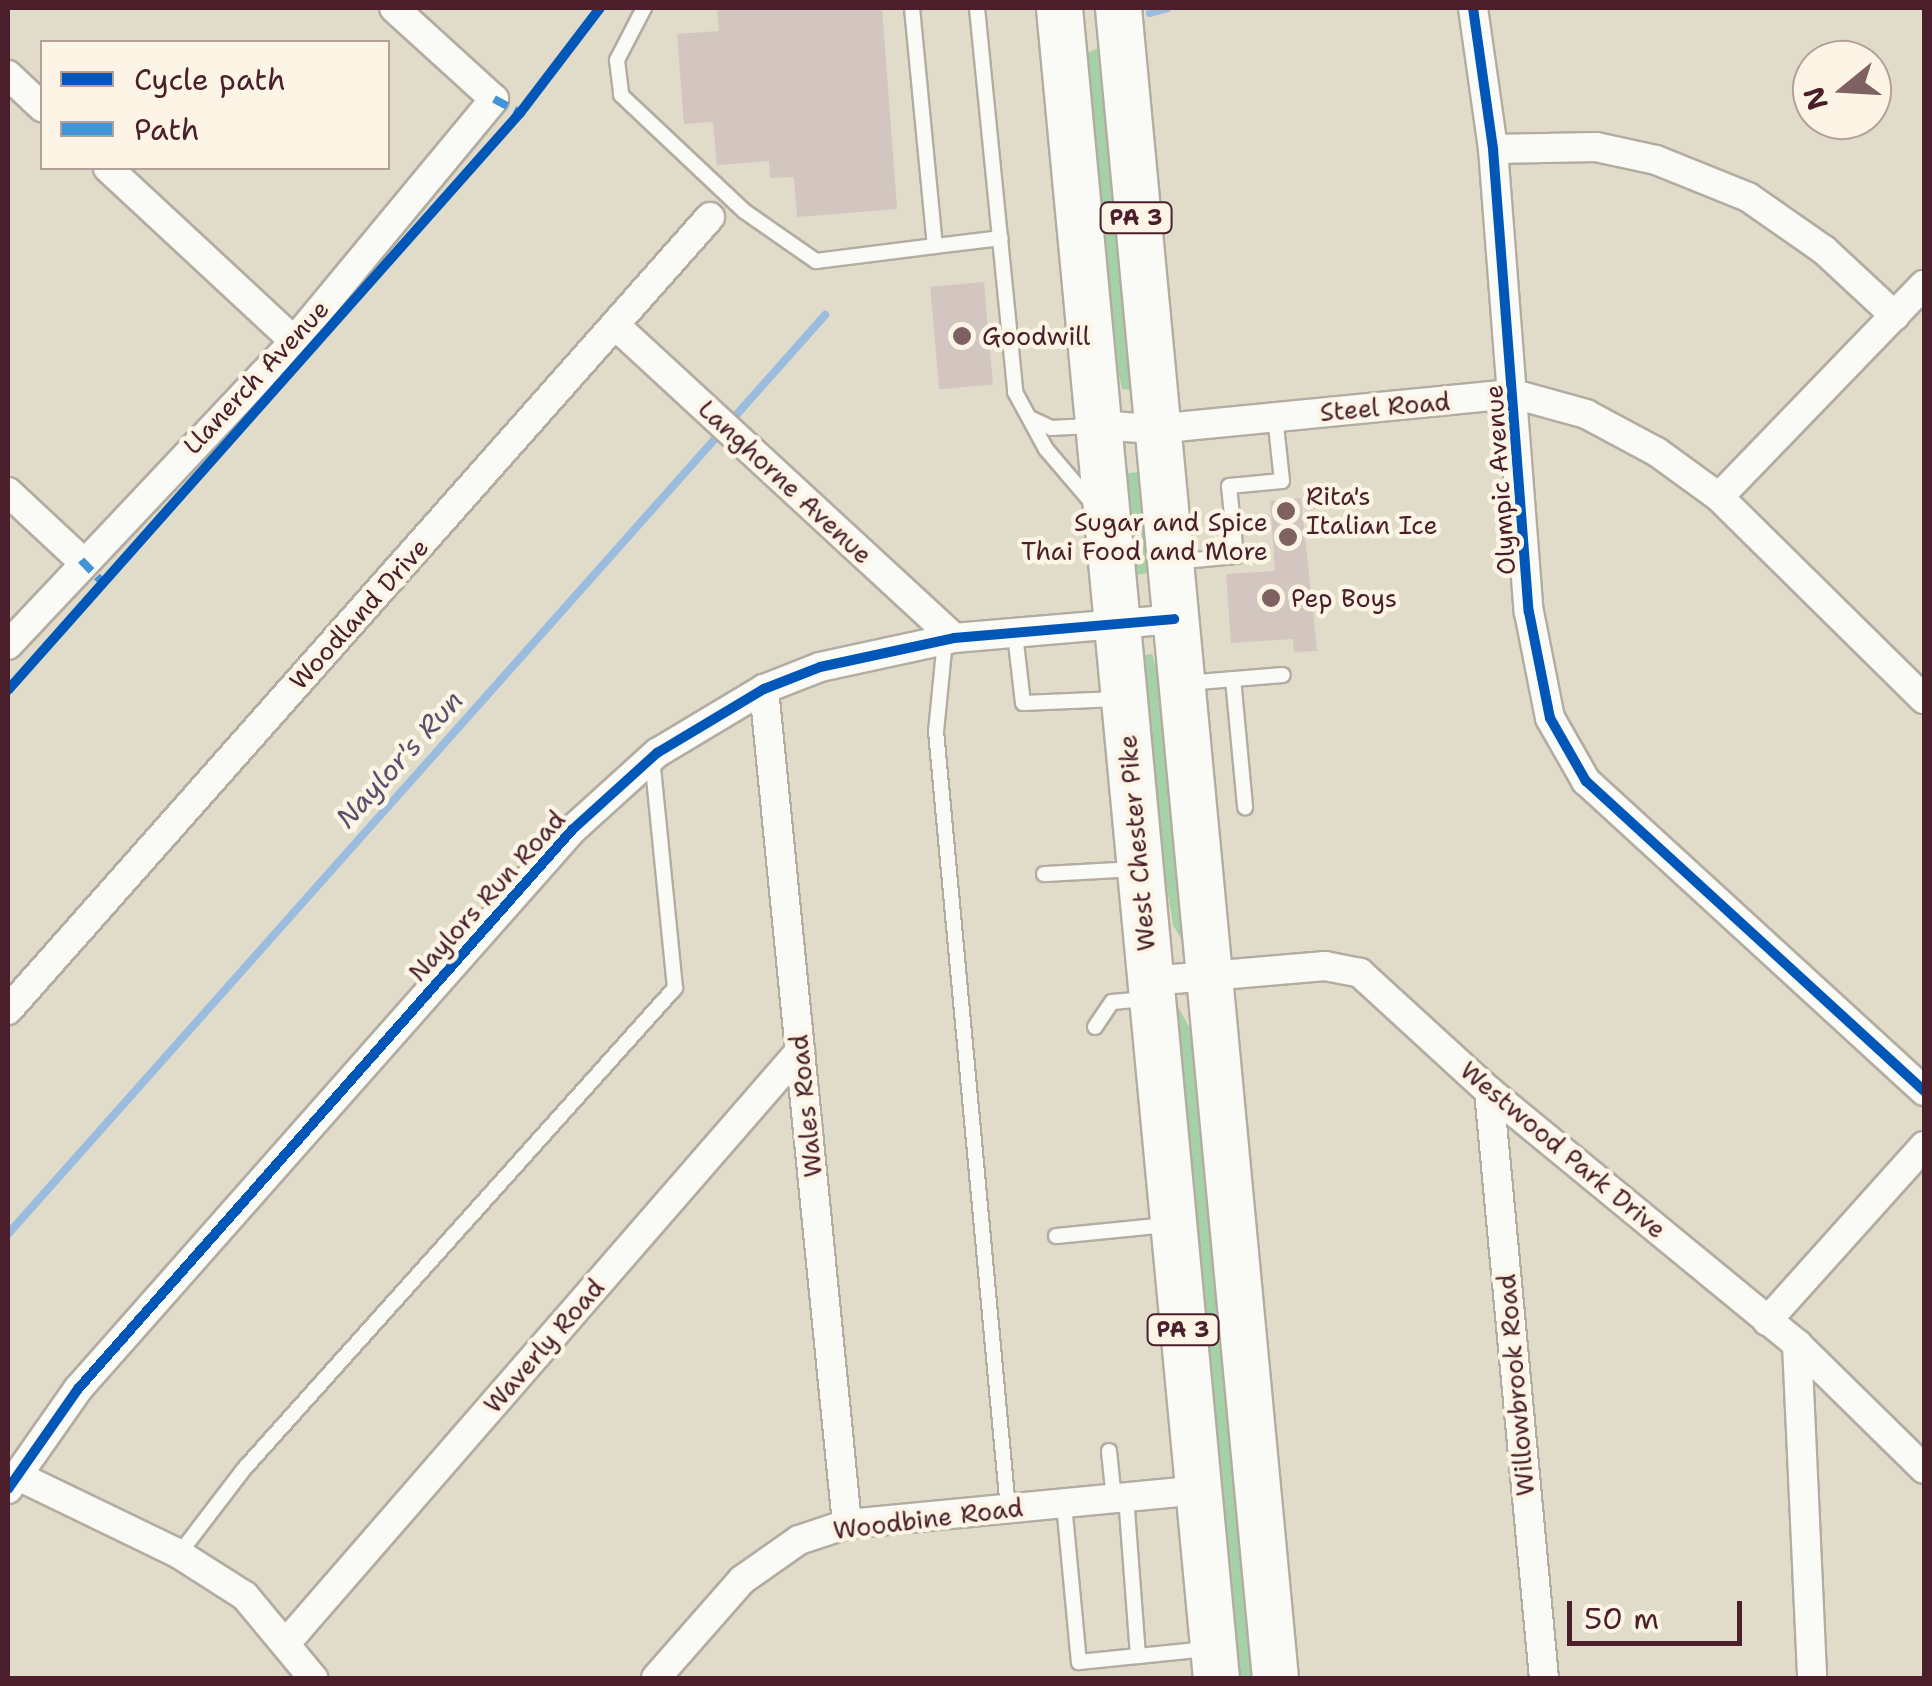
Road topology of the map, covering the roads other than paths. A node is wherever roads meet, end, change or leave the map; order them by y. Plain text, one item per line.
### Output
1 (394, 8) edge
2 (644, 8) edge
3 (912, 8) edge
4 (978, 8) edge
5 (1060, 8) edge
6 (1118, 8) edge
7 (1472, 8) edge
8 (8, 74) edge
9 (40, 105) edge
10 (1493, 149) junction
11 (110, 170) edge
12 (710, 217) dead end
13 (1001, 238) junction
14 (934, 246) junction
15 (1924, 286) edge
16 (1895, 316) junction
17 (615, 325) junction
18 (294, 340) junction
19 (1514, 394) junction
20 (1029, 417) junction
21 (1275, 417) junction
22 (1096, 425) junction
23 (1155, 429) junction
24 (8, 492) edge
25 (1719, 497) junction
26 (1106, 519) junction
27 (82, 560) junction
28 (1168, 563) junction
29 (1174, 619) junction
30 (1116, 624) junction
31 (1015, 634) junction
32 (949, 639) junction
33 (8, 645) edge
34 (1283, 675) dead end
35 (1234, 679) junction
36 (1180, 684) junction
37 (764, 689) junction
38 (1123, 699) junction
39 (1924, 699) edge
40 (652, 758) junction
41 (1245, 808) dead end
42 (1139, 868) junction
43 (1044, 874) dead end
44 (1208, 976) junction
45 (1151, 990) junction
46 (8, 1010) edge
47 (1095, 1027) dead end
48 (800, 1051) junction
49 (1488, 1090) junction
50 (1924, 1091) edge
51 (1924, 1146) edge
52 (1173, 1225) junction
53 (1056, 1236) dead end
54 (1767, 1321) junction
55 (1796, 1344) junction
56 (1109, 1451) dead end
57 (1924, 1469) edge
58 (13, 1482) edge
59 (1198, 1490) junction
60 (1120, 1498) junction
61 (1064, 1504) junction
62 (1008, 1509) junction
63 (847, 1524) junction
64 (179, 1554) junction
65 (287, 1642) junction
66 (1138, 1656) junction
67 (1215, 1663) edge
68 (312, 1678) edge
69 (656, 1678) edge
70 (1275, 1678) edge
71 (1544, 1678) edge
72 (1812, 1678) edge

1 - 18 street, Llanerch Avenue
2 - 14 lane
3 - 14 lane
4 - 13 lane
5 - 22 highway, West Chester Pike / PA 3
6 - 23 highway, PA 3
7 - 10 street, Olympic Avenue
8 - 9 street
10 - 16 street
10 - 19 street, Olympic Avenue
11 - 18 street
12 - 17 street, Woodland Drive
13 - 14 lane
13 - 20 lane
15 - 16 street
16 - 25 street
17 - 32 street, Langhorne Avenue
17 - 46 street, Woodland Drive
18 - 27 street, Llanerch Avenue
19 - 21 street, Steel Road
19 - 25 street, Steel Road
19 - 50 street, Olympic Avenue
20 - 22 lane
20 - 26 lane
21 - 23 street, Steel Road
21 - 28 lane
22 - 23 street, Steel Road
22 - 26 highway, West Chester Pike / PA 3
23 - 28 highway, PA 3
24 - 27 street
25 - 39 street, Steel Road
26 - 30 highway, West Chester Pike / PA 3
27 - 33 street, Llanerch Avenue
28 - 29 highway, PA 3
29 - 30 street, Naylors Run Road
29 - 36 highway, PA 3
30 - 31 street, Naylors Run Road
30 - 38 highway, West Chester Pike / PA 3
31 - 32 street, Naylors Run Road
31 - 38 lane
32 - 37 street, Naylors Run Road
32 - 62 lane
34 - 35 lane
35 - 36 lane
35 - 41 lane
36 - 44 highway, PA 3
37 - 40 street, Naylors Run Road
37 - 48 street, Wales Road
38 - 42 highway, West Chester Pike / PA 3
40 - 58 street, Naylors Run Road
40 - 64 lane
42 - 43 lane
42 - 45 highway, West Chester Pike / PA 3
44 - 45 street, Westwood Park Drive
44 - 49 street, Westwood Park Drive
44 - 70 highway, PA 3
45 - 47 lane
45 - 52 highway, West Chester Pike / PA 3
48 - 63 street, Wales Road
48 - 65 street, Waverly Road
49 - 54 street, Westwood Park Drive
49 - 71 street, Willowbrook Road
51 - 54 street
52 - 53 lane
52 - 59 highway, West Chester Pike / PA 3
54 - 55 street, Westwood Park Drive
55 - 57 street, Westwood Park Drive
55 - 72 street
56 - 60 lane
58 - 64 street
59 - 60 street, Woodbine Road
59 - 67 highway, West Chester Pike / PA 3
60 - 61 street, Woodbine Road
60 - 66 lane
61 - 62 street, Woodbine Road
61 - 66 lane
62 - 63 street, Woodbine Road
63 - 69 street, Woodbine Road
64 - 65 street
65 - 68 street
66 - 67 lane

